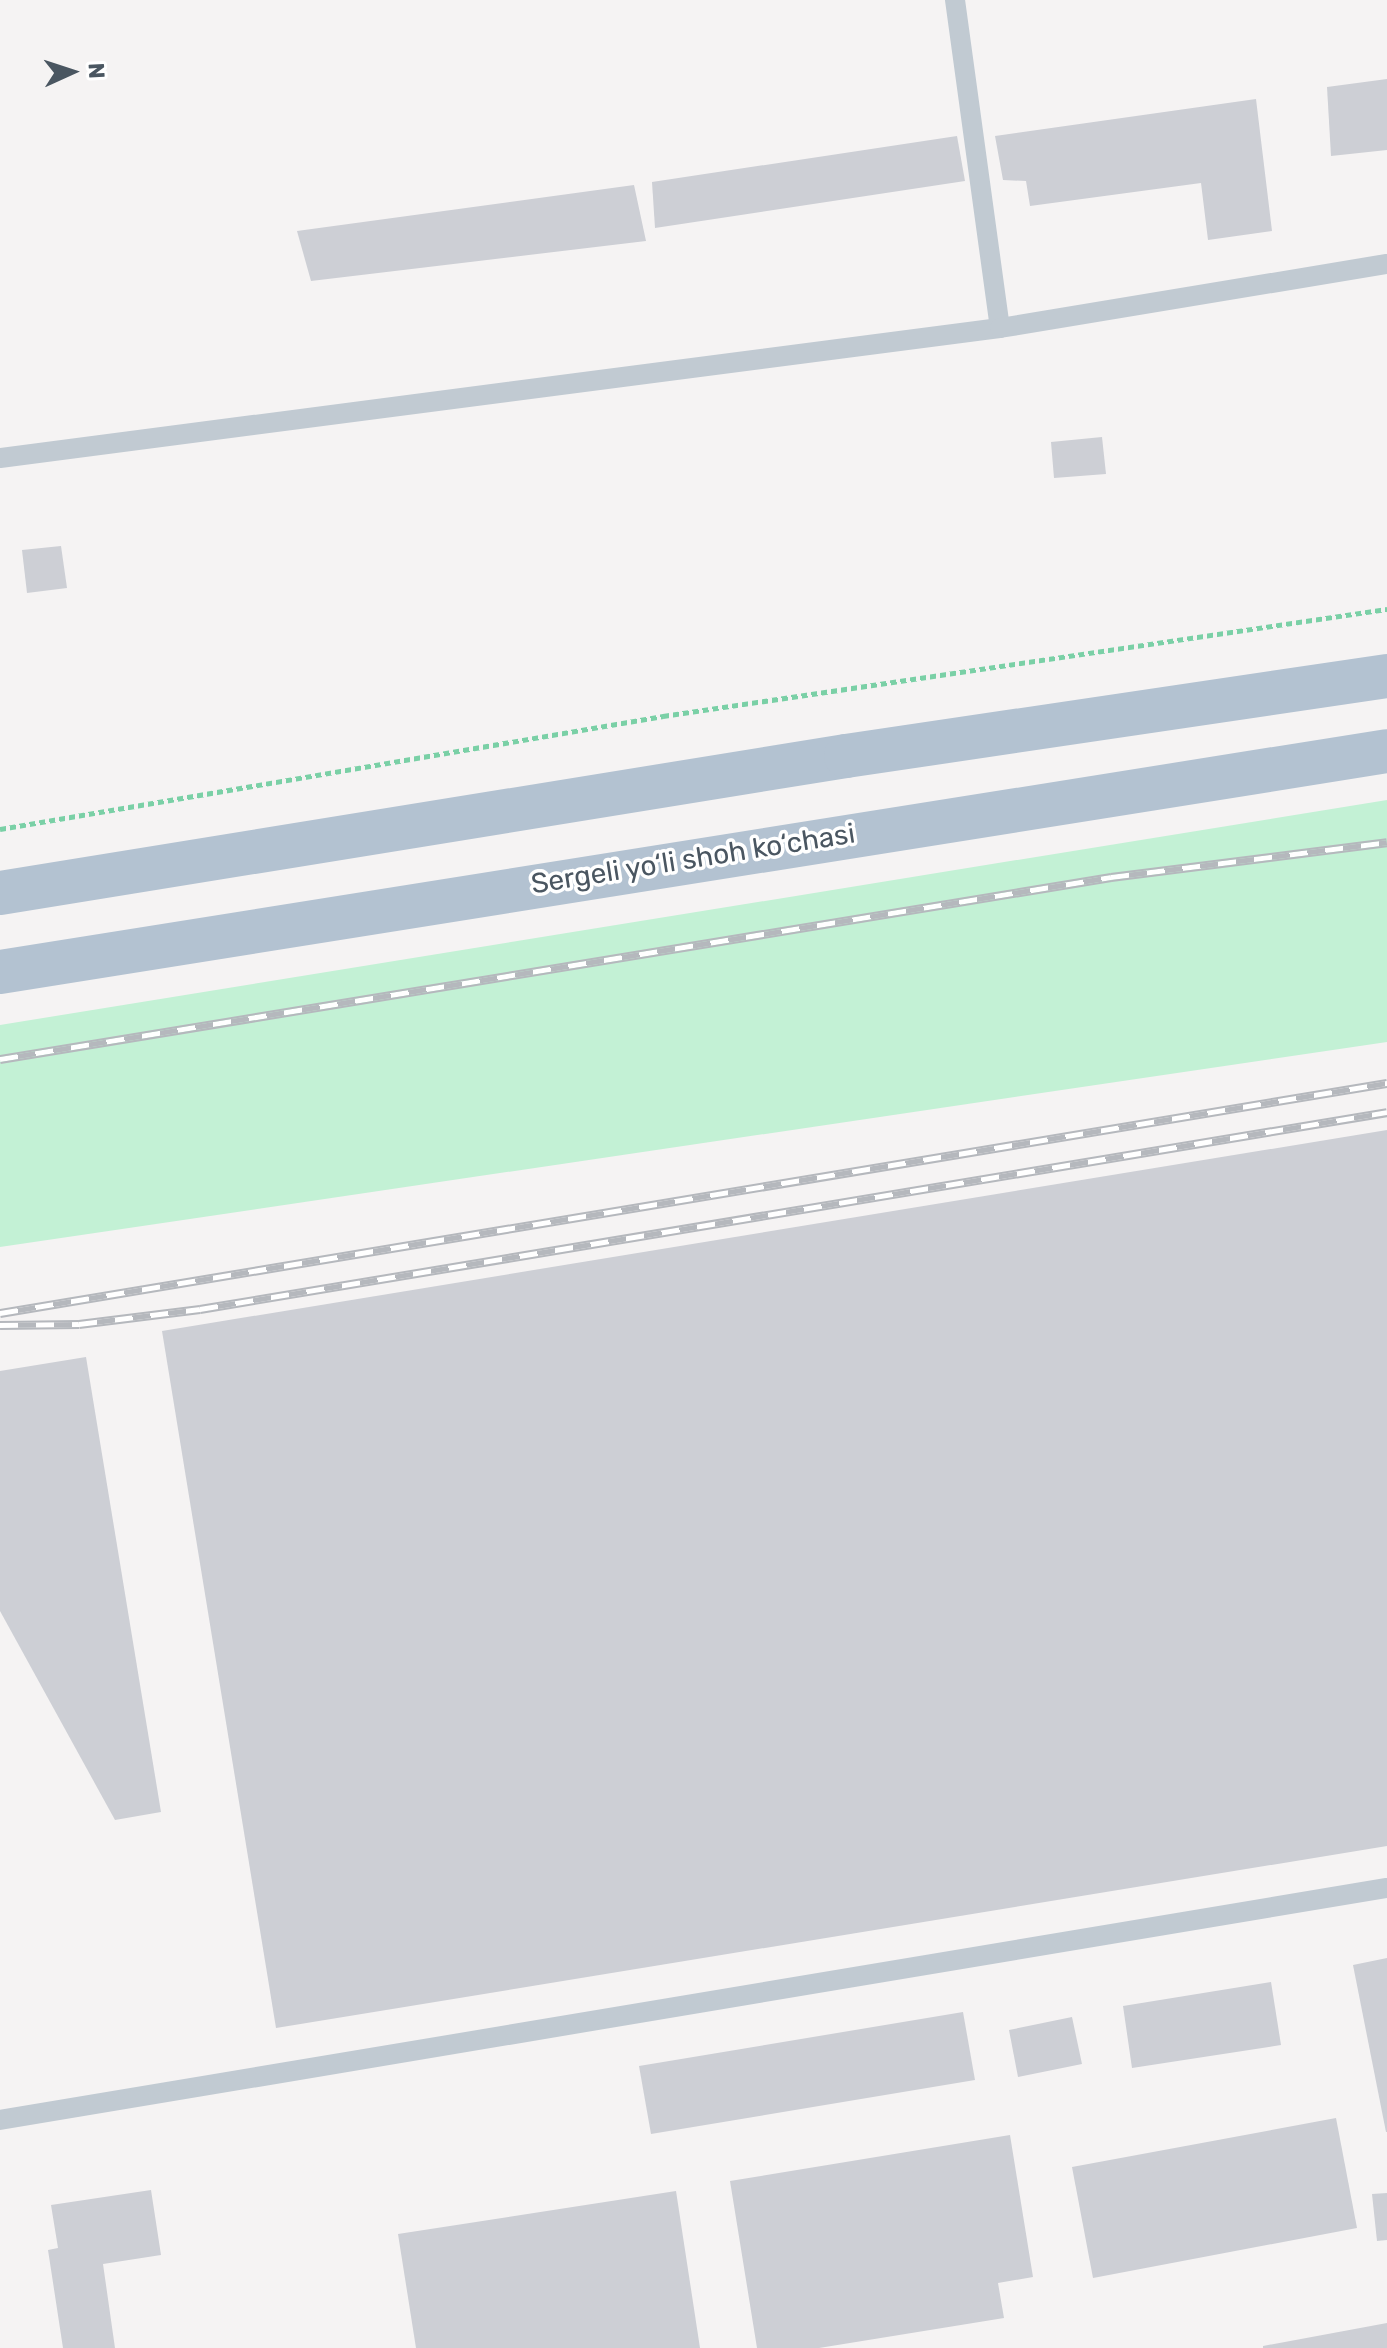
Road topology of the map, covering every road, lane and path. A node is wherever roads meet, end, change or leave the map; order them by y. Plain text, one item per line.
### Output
1 (955, 0) edge
2 (1387, 264) edge
3 (1000, 328) junction
4 (0, 458) edge
5 (1387, 609) edge
6 (1387, 676) edge
7 (1387, 751) edge
8 (0, 829) edge
9 (0, 893) edge
10 (0, 972) edge
11 (1387, 1888) edge
12 (0, 2120) edge

1 - 3 lane
2 - 3 lane
3 - 4 lane
5 - 8 path
6 - 9 main road
7 - 10 main road, Sergeli yo‘li shoh ko‘chasi
11 - 12 lane

